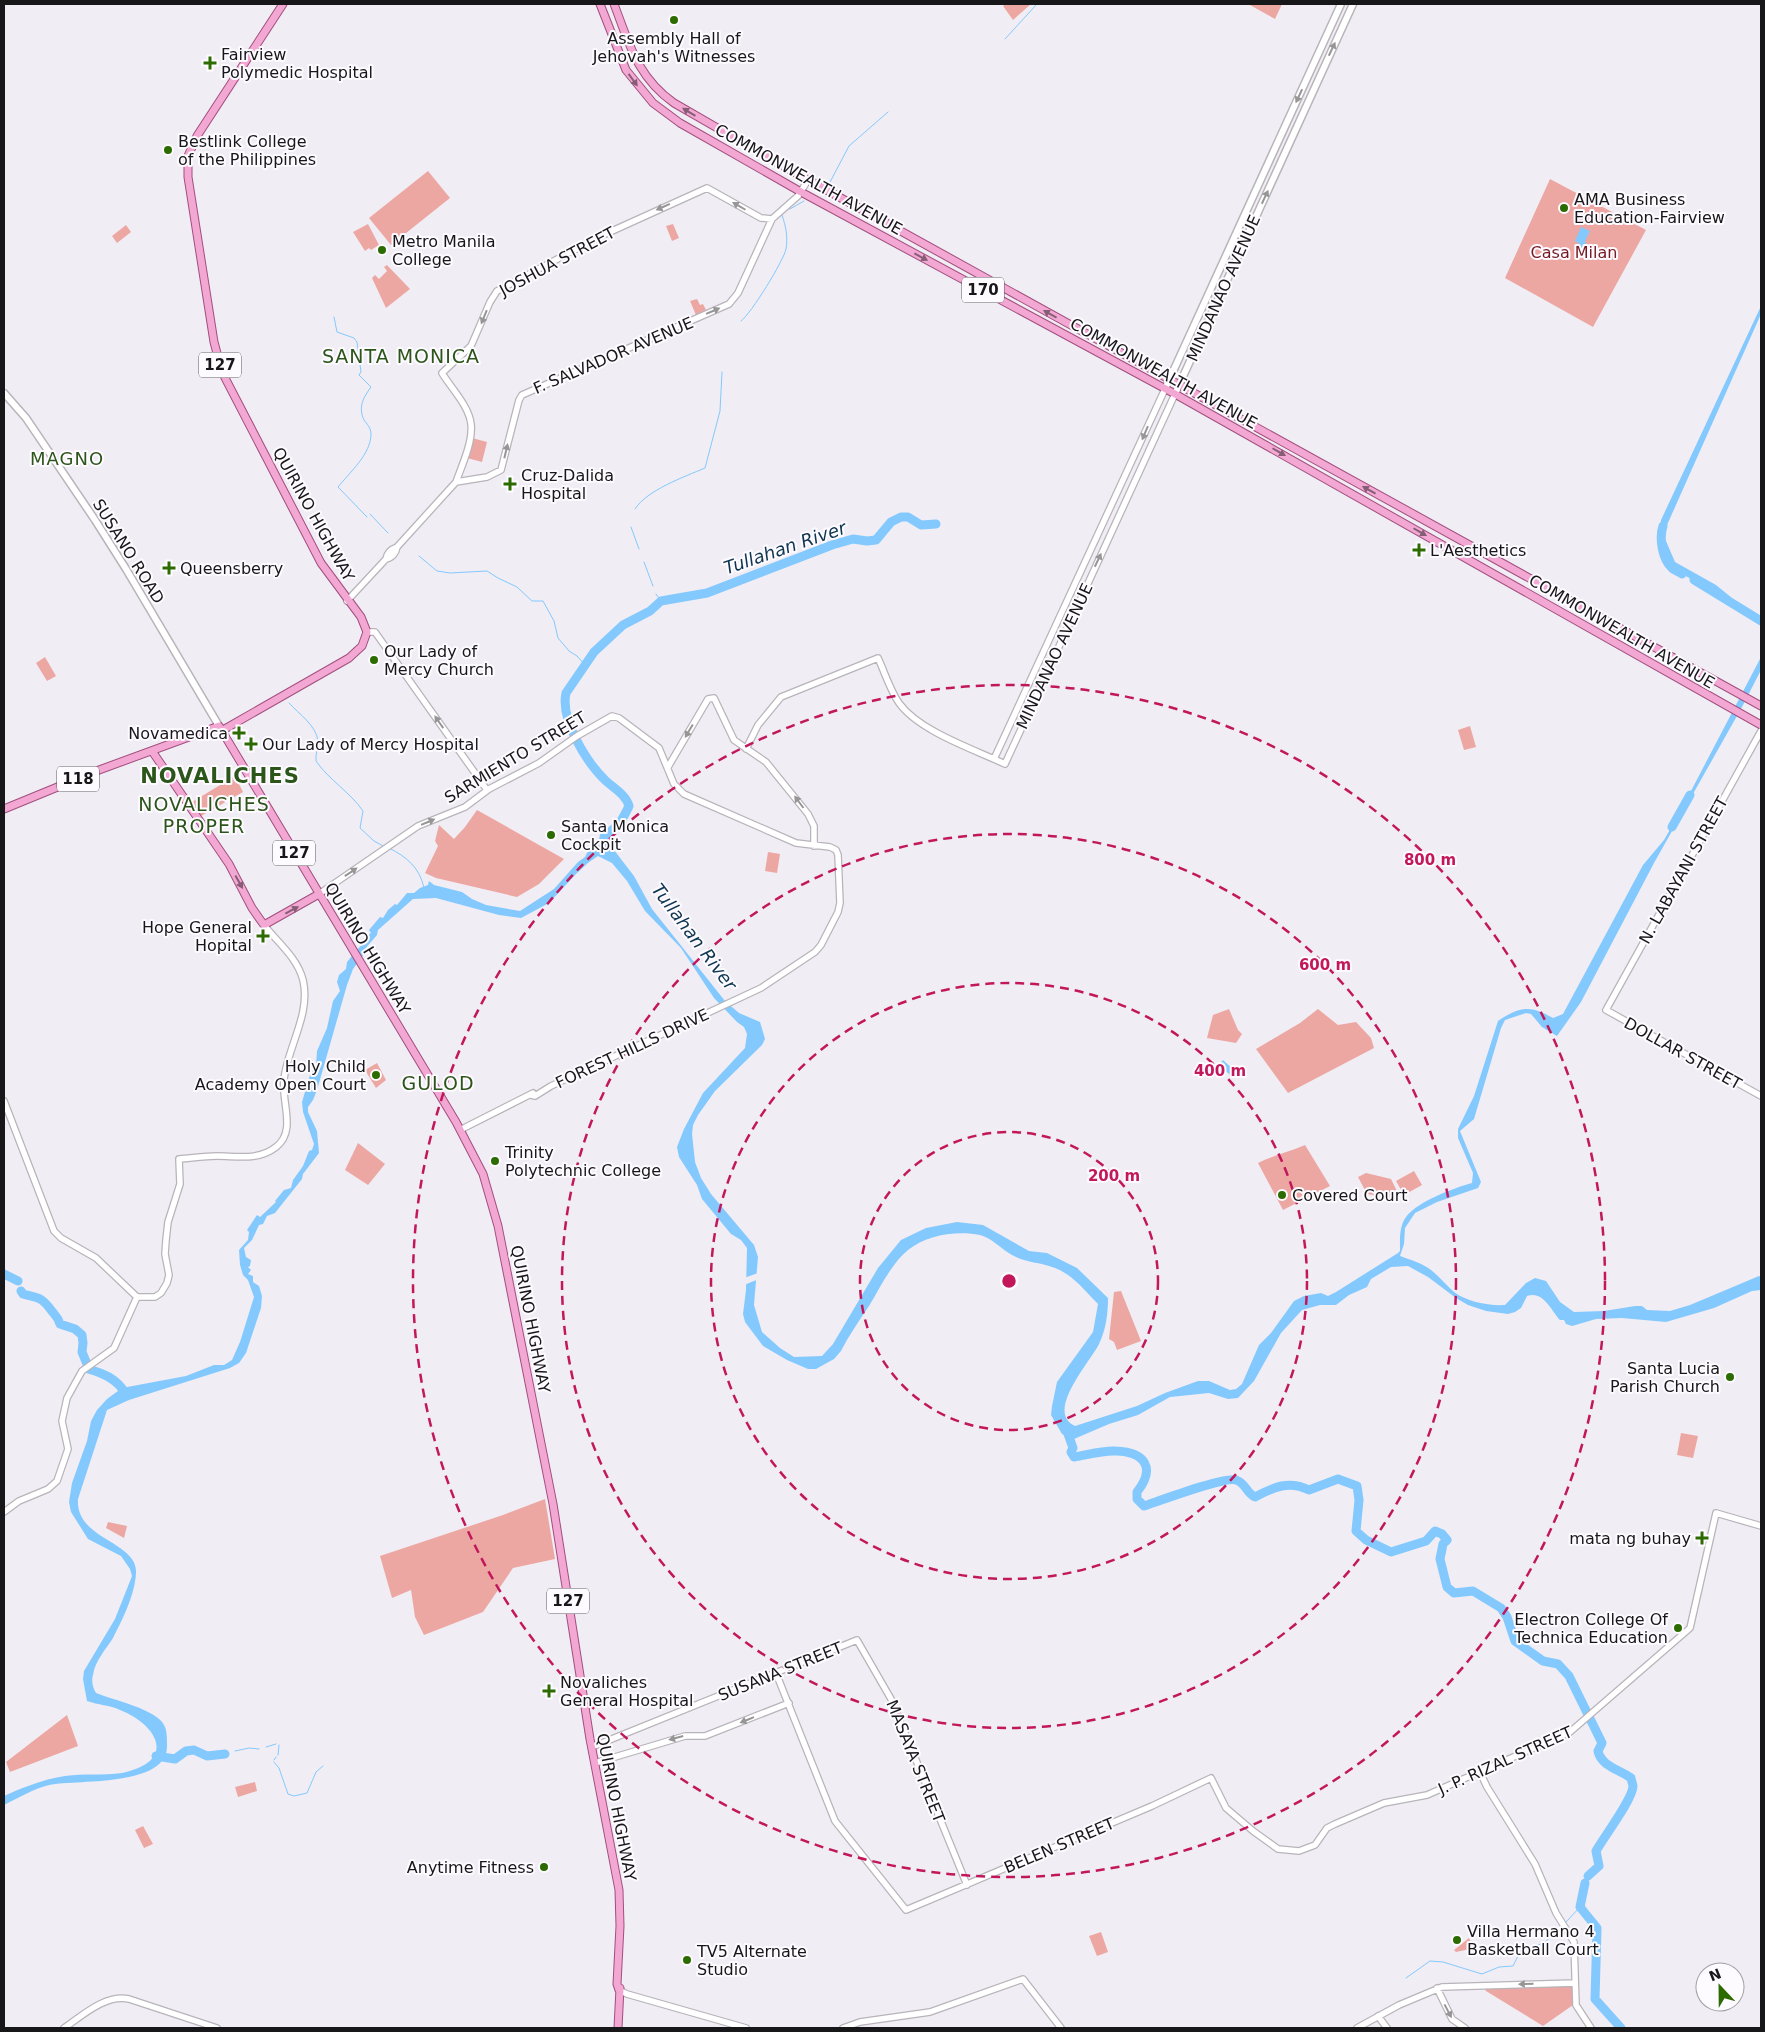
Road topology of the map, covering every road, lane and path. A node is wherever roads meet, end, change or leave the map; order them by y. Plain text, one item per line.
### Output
1 (283, 4) edge
2 (600, 4) edge
3 (614, 4) edge
4 (1342, 4) edge
5 (1353, 4) edge
6 (808, 180) junction
7 (801, 192) junction
8 (845, 200) junction
9 (839, 212) junction
10 (772, 219) junction
11 (950, 258) junction
12 (944, 269) junction
13 (1192, 330) junction
14 (1201, 336) junction
15 (1170, 380) junction
16 (1179, 385) junction
17 (1166, 389) junction
18 (4, 393) edge
19 (1175, 394) junction
20 (456, 482) junction
21 (347, 601) junction
22 (367, 632) junction
23 (1761, 706) edge
24 (1761, 725) edge
25 (1010, 727) junction
26 (221, 728) junction
27 (1020, 731) junction
28 (1761, 731) edge
29 (1003, 740) junction
30 (1013, 744) junction
31 (746, 750) junction
32 (152, 751) junction
33 (994, 759) junction
34 (668, 767) junction
35 (487, 790) junction
36 (4, 809) edge
37 (814, 846) junction
38 (319, 894) junction
39 (264, 925) junction
40 (1606, 1010) joint
41 (1761, 1096) edge
42 (4, 1101) edge
43 (460, 1130) junction
44 (137, 1297) junction
45 (4, 1512) edge
46 (1761, 1526) edge
47 (857, 1640) joint
48 (776, 1673) junction
49 (789, 1703) junction
50 (592, 1747) junction
51 (595, 1763) junction
52 (1480, 1772) junction
53 (1211, 1778) joint
54 (966, 1885) junction
55 (1575, 1983) junction
56 (1437, 1988) junction
57 (619, 1990) junction
58 (1378, 2016) junction
59 (64, 2028) edge
60 (217, 2028) edge
61 (618, 2028) edge
62 (746, 2028) edge
63 (843, 2028) edge
64 (1061, 2028) edge
65 (1356, 2028) edge
66 (1387, 2028) edge
67 (1465, 2028) edge
68 (1591, 2028) edge

1 - 21 main road, QUIRINO HIGHWAY / 127
2 -> 7 main road, COMMONWEALTH AVENUE / 170
6 -> 3 main road, COMMONWEALTH AVENUE / 170
4 -> 13 main road, MINDANAO AVENUE
14 -> 5 main road, MINDANAO AVENUE
6 - 7 street
6 - 8 main road, COMMONWEALTH AVENUE / 170
7 - 9 main road, COMMONWEALTH AVENUE / 170
7 - 10 street
8 - 9 main road
8 - 11 main road, COMMONWEALTH AVENUE / 170
9 -> 12 main road, COMMONWEALTH AVENUE / 170
20 -> 10 street, F. SALVADOR AVENUE
10 -> 20 street, JOSHUA STREET
11 - 12 main road
15 -> 11 main road, COMMONWEALTH AVENUE / 170
12 - 17 main road, COMMONWEALTH AVENUE / 170
13 - 14 main road
13 - 15 main road, MINDANAO AVENUE
14 - 16 main road, MINDANAO AVENUE
15 - 16 main road, COMMONWEALTH AVENUE / 170
15 - 17 main road, MINDANAO AVENUE
16 - 19 main road, MINDANAO AVENUE
23 -> 16 main road, COMMONWEALTH AVENUE / 170
17 - 19 main road, COMMONWEALTH AVENUE / 170
17 -> 25 street, MINDANAO AVENUE
18 - 26 main road, SUSANO ROAD
19 -> 24 main road, COMMONWEALTH AVENUE / 170
27 -> 19 street, MINDANAO AVENUE
20 - 21 street
21 - 22 main road, QUIRINO HIGHWAY / 127
22 - 26 main road
35 -> 22 street
25 - 27 street
25 - 29 street, MINDANAO AVENUE
26 - 32 main road, 118
26 - 38 main road, QUIRINO HIGHWAY / 127
27 - 30 street, MINDANAO AVENUE
28 - 40 street, N. LABAYANI STREET
29 - 30 street
29 - 33 street, MINDANAO AVENUE
30 - 33 street, MINDANAO AVENUE
31 - 33 street
31 -> 34 street
37 -> 31 street
32 - 36 main road, 118
32 -> 39 main road
34 - 35 street, SARMIENTO STREET
34 - 37 street
38 -> 35 street, SARMIENTO STREET
37 - 43 street, FOREST HILLS DRIVE
39 -> 38 main road, SARMIENTO STREET
38 - 43 main road, QUIRINO HIGHWAY / 127
39 - 44 street
40 - 41 street, DOLLAR STREET
42 - 44 street
43 - 50 main road, QUIRINO HIGHWAY / 127
44 - 45 street
46 - 52 street, J. P. RIZAL STREET
47 - 48 street, SUSANA STREET
47 - 54 street, MASAYA STREET
48 - 49 street
48 - 50 street, SUSANA STREET
49 -> 51 street
49 - 54 street, BELEN STREET
50 - 51 main road, QUIRINO HIGHWAY / 127
51 - 57 main road, QUIRINO HIGHWAY / 127
52 - 53 street, J. P. RIZAL STREET
52 - 55 street
53 - 54 street, BELEN STREET
55 -> 56 street
55 - 68 street
56 - 58 street
56 -> 67 street
57 - 61 main road, QUIRINO HIGHWAY / 127
57 - 62 street
58 - 65 street
58 - 66 street
59 - 60 street
63 - 64 street

